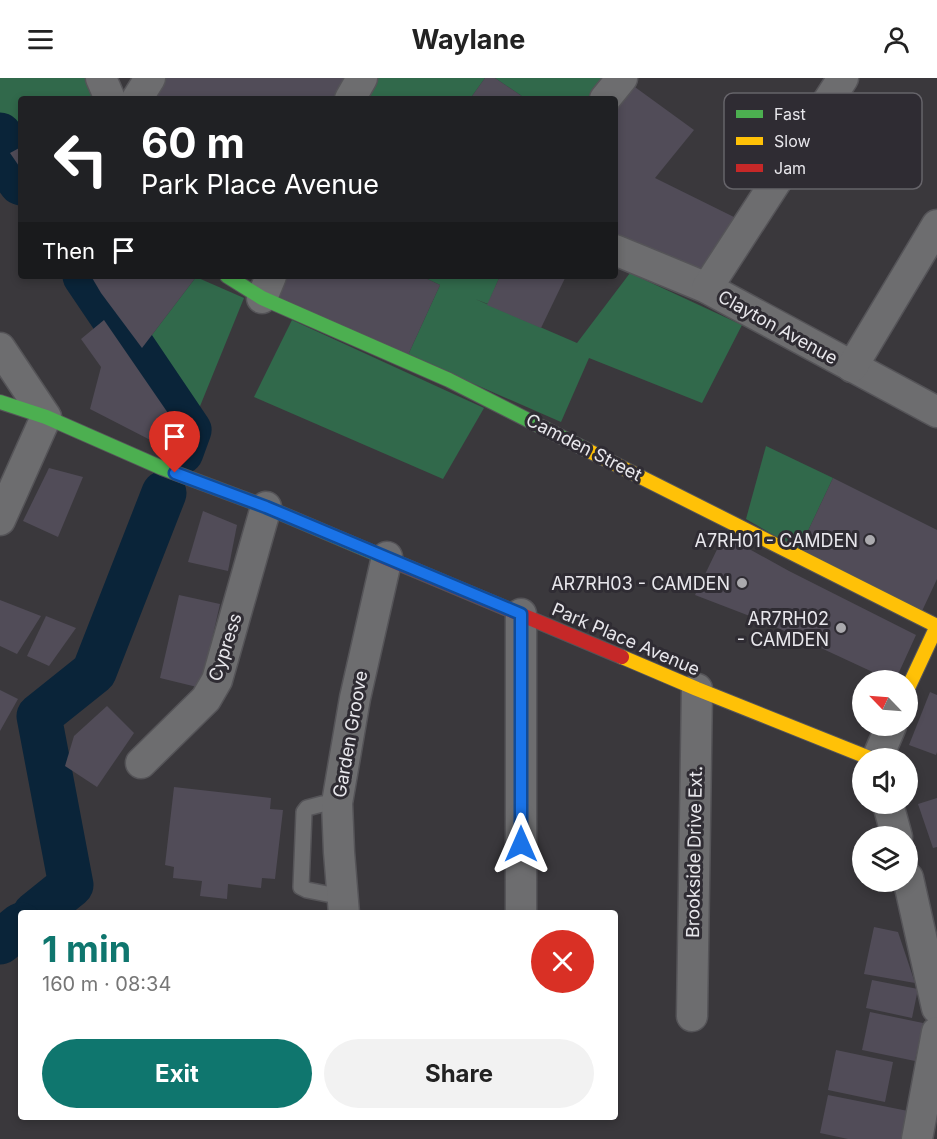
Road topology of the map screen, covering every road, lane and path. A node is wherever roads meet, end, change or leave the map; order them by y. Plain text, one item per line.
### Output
1 (101, 78) edge
2 (150, 78) edge
3 (363, 78) edge
4 (622, 78) edge
5 (843, 78) edge
6 (833, 93) edge
7 (109, 96) edge
8 (139, 96) edge
9 (352, 96) edge
10 (607, 96) edge
11 (771, 189) edge
12 (937, 225) edge
13 (618, 251) edge
14 (238, 279) edge
15 (266, 287) edge
16 (707, 288) junction
17 (1, 352) edge
18 (852, 367) junction
19 (0, 402) edge
20 (937, 412) edge
21 (46, 417) junction
22 (266, 507) junction
23 (0, 520) edge
24 (387, 557) junction
25 (521, 614) junction
26 (937, 626) edge
27 (916, 670) edge
28 (697, 689) junction
29 (852, 751) edge
30 (141, 763) dead end
31 (337, 803) junction
32 (911, 892) edge
33 (343, 905) edge
34 (521, 910) edge
35 (937, 1008) edge
36 (692, 1016) dead end
37 (937, 1032) edge
38 (916, 1139) edge

1 - 7 street
2 - 8 street
3 - 9 street
4 - 10 street
5 - 6 street
11 - 16 street
12 - 18 street
13 - 16 street, Clayton Avenue
14 - 15 street, Camden Street
15 - 26 street, Camden Street
16 - 18 street, Clayton Avenue
17 - 21 street
18 - 20 street, Clayton Avenue
19 - 21 street, Park Place Avenue
21 - 22 street, Park Place Avenue
21 - 23 street
22 - 24 street, Park Place Avenue
22 - 30 street, Cypress
24 - 25 street, Park Place Avenue
24 - 31 street, Garden Groove
25 - 28 street, Park Place Avenue
25 - 34 street
26 - 27 street
28 - 29 street, Park Place Avenue
28 - 36 street, Brookside Drive Ext.
31 - 33 street, Garden Groove
31 - 33 lane
32 - 35 street
37 - 38 street

